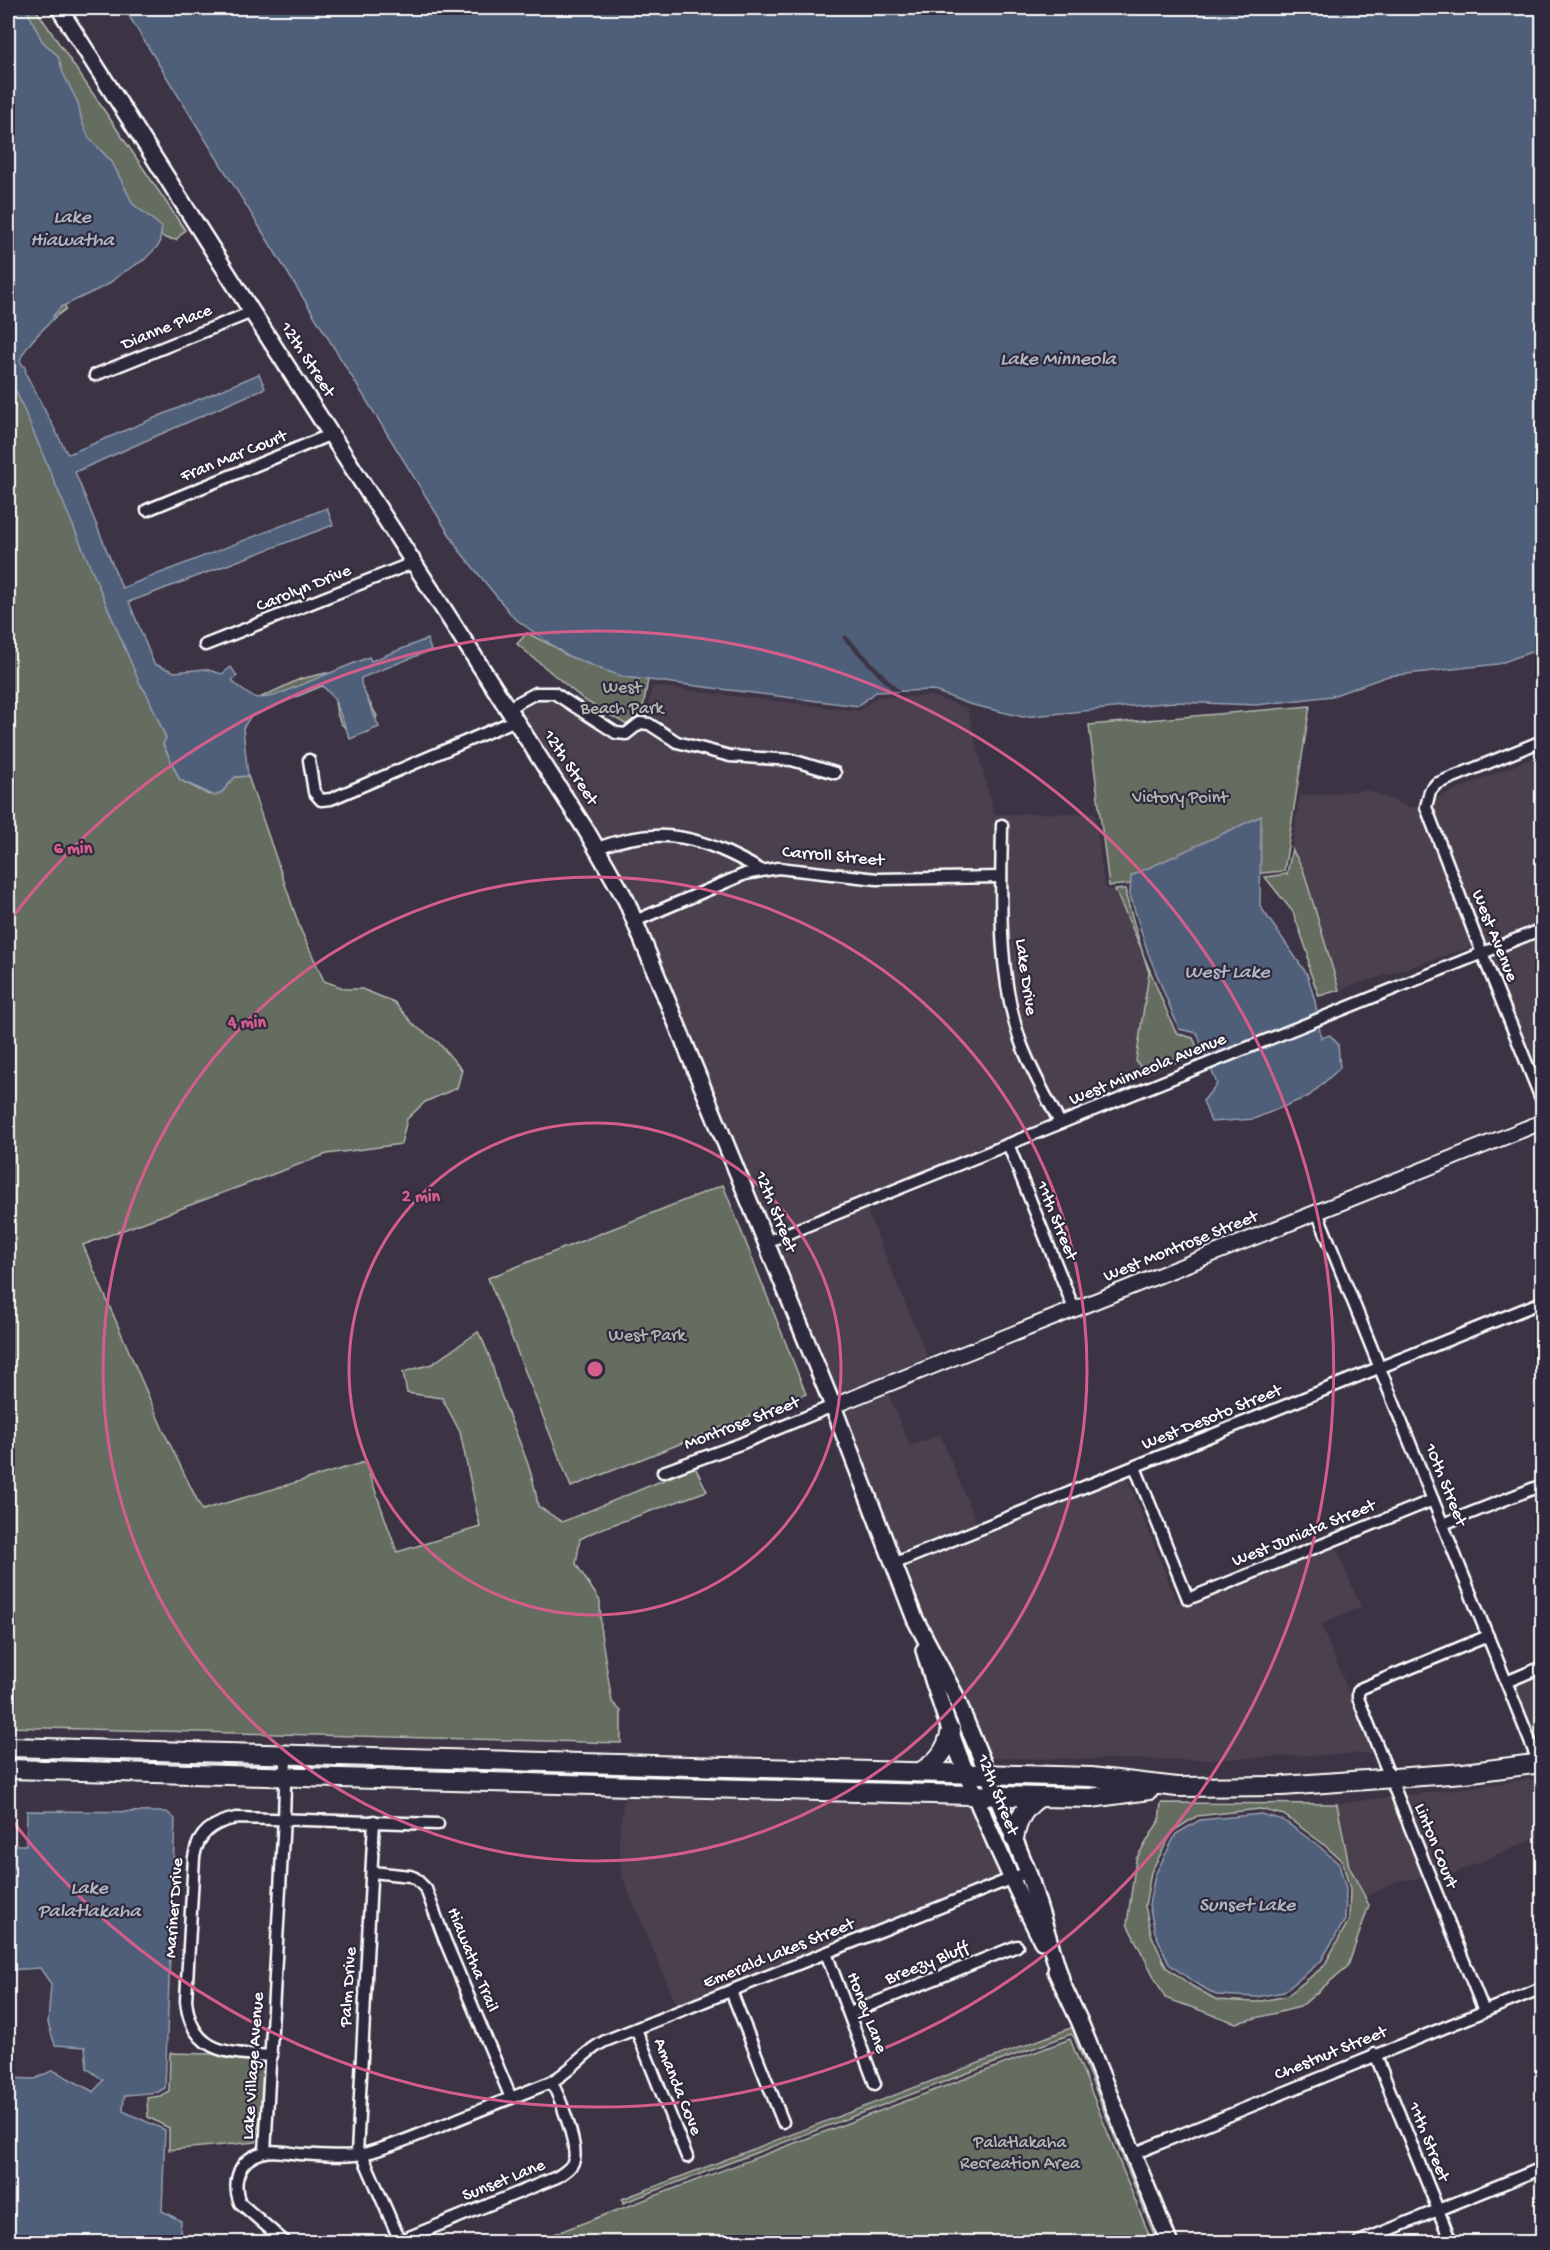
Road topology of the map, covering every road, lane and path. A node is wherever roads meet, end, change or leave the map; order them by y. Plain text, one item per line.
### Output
1 (59, 8) edge
2 (252, 312) junction
3 (95, 375) dead end
4 (332, 434) junction
5 (147, 510) dead end
6 (415, 562) junction
7 (205, 645) dead end
8 (512, 714) junction
9 (1542, 741) edge
10 (309, 760) dead end
11 (835, 773) dead end
12 (1002, 825) dead end
13 (597, 848) junction
14 (761, 870) junction
15 (1001, 877) junction
16 (635, 921) junction
17 (1542, 930) edge
18 (1482, 954) junction
19 (1542, 1101) edge
20 (1542, 1122) edge
21 (1060, 1123) junction
22 (1008, 1144) junction
23 (1317, 1212) junction
24 (766, 1242) junction
25 (1542, 1302) edge
26 (1074, 1309) junction
27 (1381, 1367) junction
28 (833, 1406) junction
29 (1135, 1467) junction
30 (663, 1472) dead end
31 (1542, 1485) edge
32 (1433, 1500) junction
33 (1443, 1524) junction
34 (893, 1564) junction
35 (915, 1619) junction
36 (1488, 1636) junction
37 (1542, 1667) edge
38 (1506, 1682) junction
39 (955, 1695) junction
40 (938, 1701) junction
41 (951, 1731) junction
42 (8, 1747) edge
43 (286, 1754) junction
44 (1541, 1766) edge
45 (8, 1769) edge
46 (920, 1772) junction
47 (968, 1773) junction
48 (988, 1774) junction
49 (285, 1776) junction
50 (1389, 1779) junction
51 (1177, 1787) junction
52 (976, 1795) junction
53 (997, 1796) junction
54 (1040, 1797) junction
55 (284, 1818) junction
56 (374, 1821) junction
57 (438, 1824) dead end
58 (1014, 1838) junction
59 (372, 1872) junction
60 (1028, 1872) junction
61 (1011, 1880) junction
62 (1017, 1946) dead end
63 (826, 1953) junction
64 (1061, 1979) junction
65 (1542, 1988) edge
66 (731, 1991) junction
67 (1484, 2011) junction
68 (850, 2013) junction
69 (636, 2029) junction
70 (1375, 2054) junction
71 (272, 2056) junction
72 (551, 2082) junction
73 (875, 2084) dead end
74 (511, 2098) junction
75 (783, 2122) dead end
76 (265, 2152) junction
77 (359, 2154) junction
78 (1133, 2154) junction
79 (687, 2157) dead end
80 (1542, 2168) edge
81 (1438, 2211) junction
82 (285, 2242) edge
83 (399, 2242) edge
84 (1168, 2242) edge
85 (1359, 2242) edge
86 (1451, 2242) edge

1 - 2 main road, 12th Street
2 - 3 street, Dianne Place
2 - 4 main road, 12th Street
4 - 5 street, Fran Mar Court
4 - 6 main road, 12th Street
6 - 7 street, Carolyn Drive
6 - 8 main road, 12th Street
8 - 10 street
8 - 11 street
8 - 13 main road, 12th Street
9 - 18 street, West Avenue
12 - 15 street, Lake Drive
13 - 14 street
13 - 16 main road, 12th Street
14 - 15 street, Carroll Street
14 - 16 street, Carroll Street
15 - 21 street, Lake Drive
16 - 24 main road, 12th Street
17 - 18 street, West Minneola Avenue
18 - 19 street, West Avenue
18 - 21 street, West Minneola Avenue
20 - 23 street, West Montrose Street
21 - 22 street, West Minneola Avenue
22 - 24 street, West Minneola Avenue
22 - 26 street, 11th Street
23 - 26 street, West Montrose Street
23 - 27 street, 10th Street
24 - 28 main road, 12th Street
25 - 27 street, West Desoto Street
26 - 28 street, West Montrose Street
27 - 29 street, West Desoto Street
27 - 32 street, 10th Street
28 - 30 street, Montrose Street
28 - 34 main road, 12th Street
29 - 32 street, West Juniata Street
29 - 34 street, West Desoto Street
31 - 33 street
32 - 33 street, 10th Street
33 - 36 street, 10th Street
34 - 35 main road, 12th Street
35 - 39 main road, 12th Street
35 - 40 main road, 12th Street
36 - 38 street, 10th Street
36 - 50 street, Linton Court
37 - 38 street
38 - 44 street, 10th Street
39 - 40 street
39 - 48 main road, 12th Street
40 - 41 main road, 12th Street
41 - 46 highway
41 - 47 main road, 12th Street
42 - 43 highway
43 - 46 highway
43 - 49 street, Lake Village Avenue
44 - 50 highway
45 - 49 highway
46 - 47 highway
47 - 48 highway
47 - 52 main road, 12th Street
48 - 51 highway
48 - 53 main road, 12th Street
49 - 52 highway
49 - 55 street, Lake Village Avenue
50 - 51 highway
50 - 67 street, Linton Court
51 - 54 highway
52 - 53 highway
52 - 61 main road, 12th Street
53 - 54 highway
53 - 58 main road, 12th Street
54 - 58 highway
55 - 56 street, Mariner Drive
55 - 71 street, Lake Village Avenue
55 - 71 street, Mariner Drive
56 - 57 street, Mariner Drive
56 - 59 street, Palm Drive
58 - 60 main road, 12th Street
59 - 74 street, Hiawatha Trail
59 - 77 street, Palm Drive
60 - 61 street, Emerald Lakes Street
60 - 64 main road, 12th Street
61 - 63 street, Emerald Lakes Street
61 - 64 main road, 12th Street
62 - 68 street, Breezy Bluff
63 - 66 street, Emerald Lakes Street
63 - 68 street, Honey Lane
64 - 78 main road, 12th Street
65 - 67 street, Chestnut Street
66 - 69 street, Emerald Lakes Street
66 - 75 street
67 - 70 street, Chestnut Street
68 - 73 street, Honey Lane
69 - 72 street, Emerald Lakes Street
69 - 79 street, Amanda Cove
70 - 78 street, Chestnut Street
70 - 81 street, 11th Street
71 - 76 street, Lake Village Avenue
72 - 74 street, Lake Village Avenue
72 - 83 street, Sunset Lane
74 - 77 street, Lake Village Avenue
76 - 77 street, Lake Village Avenue
76 - 82 street
77 - 83 street, Palm Drive
78 - 84 main road, 12th Street
80 - 81 street
81 - 85 street
81 - 86 street, 11th Street

